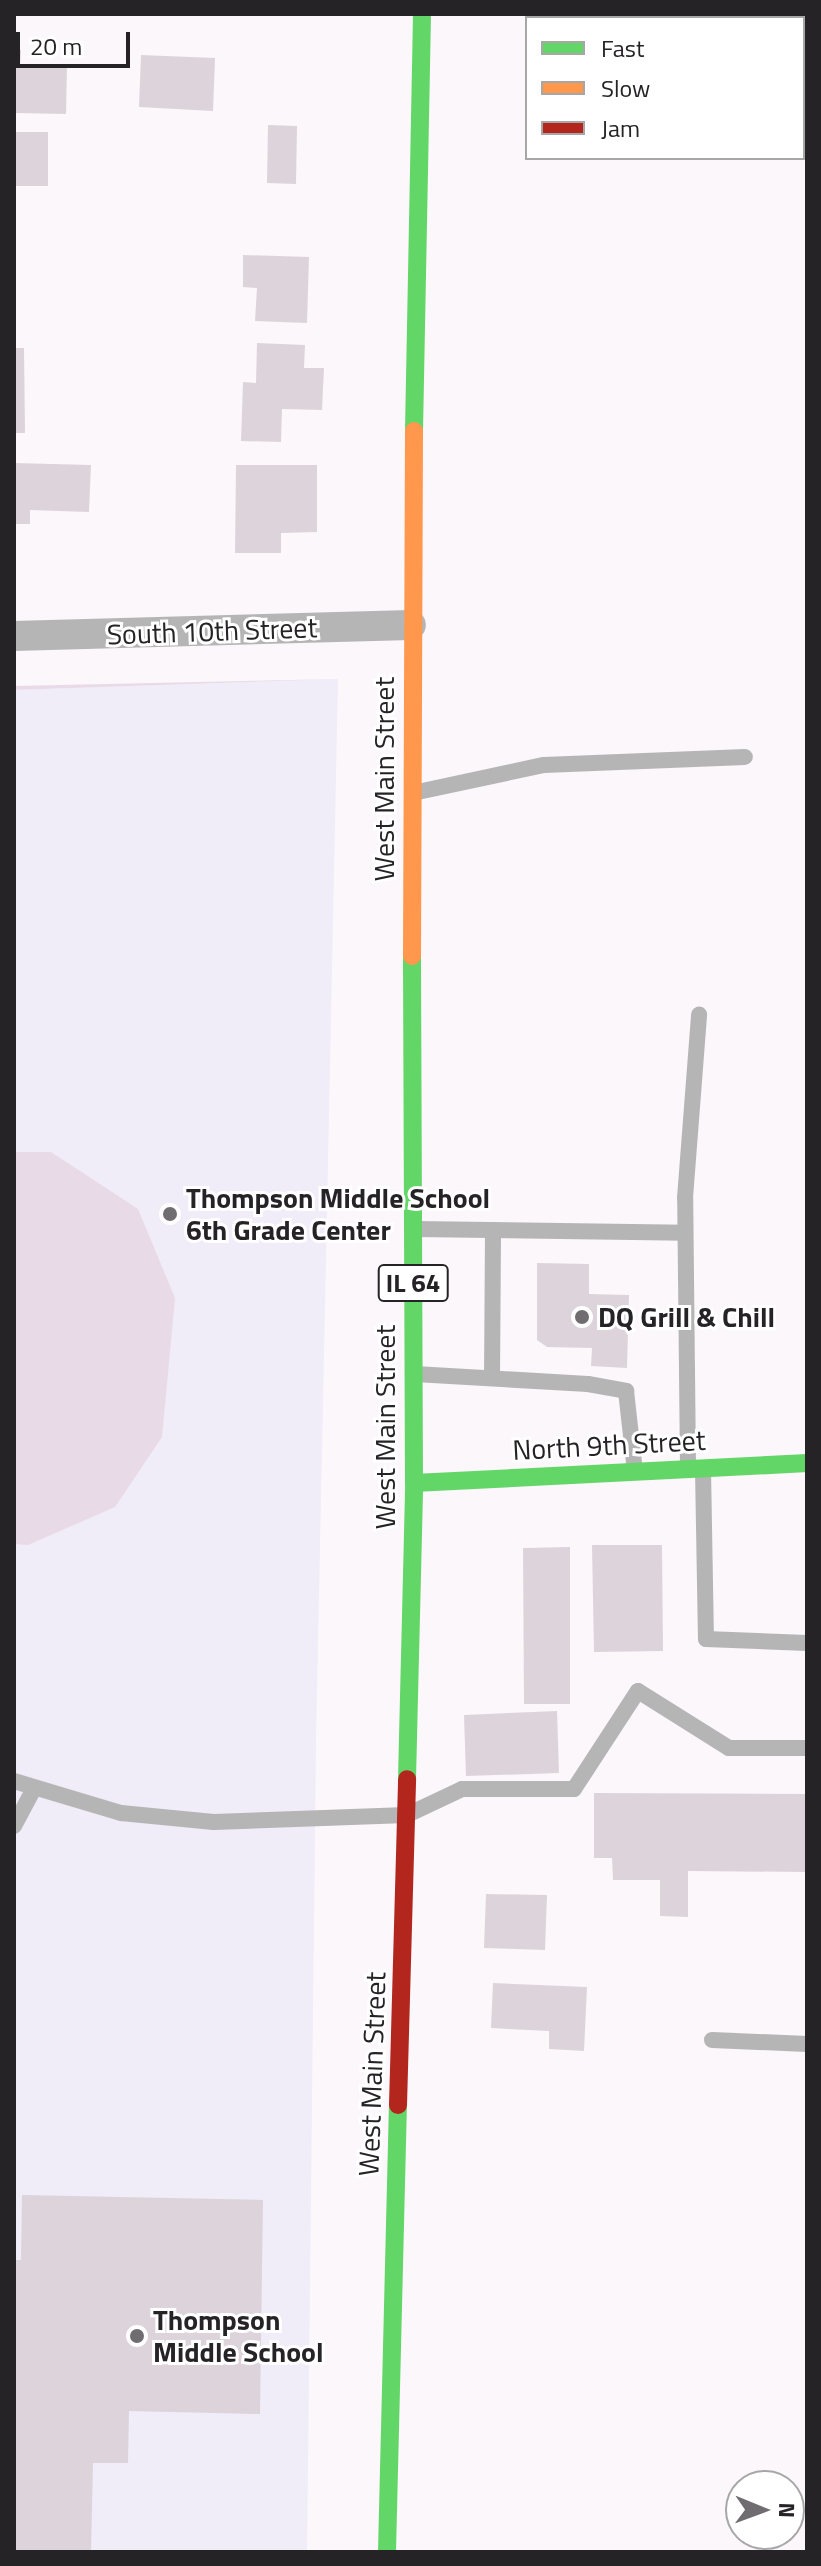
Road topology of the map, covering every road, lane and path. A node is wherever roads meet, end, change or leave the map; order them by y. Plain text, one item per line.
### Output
1 (422, 14) edge
2 (411, 625) junction
3 (14, 636) edge
4 (745, 757) dead end
5 (412, 794) junction
6 (699, 1015) dead end
7 (413, 1229) junction
8 (493, 1231) junction
9 (685, 1233) junction
10 (414, 1374) junction
11 (492, 1378) junction
12 (807, 1463) edge
13 (696, 1468) junction
14 (635, 1471) junction
15 (414, 1483) junction
16 (807, 1643) edge
17 (807, 1748) edge
18 (14, 1781) edge
19 (33, 1791) junction
20 (407, 1815) junction
21 (14, 1826) edge
22 (712, 2040) dead end
23 (807, 2044) edge
24 (387, 2552) edge

1 - 2 main road, West Main Street / IL 64
2 - 3 street, South 10th Street
2 - 5 main road, West Main Street / IL 64
4 - 5 lane
5 - 7 main road, West Main Street / IL 64
6 - 9 lane
7 - 8 lane
7 - 10 main road, West Main Street / IL 64
8 - 9 lane
8 - 11 lane
9 - 13 lane
10 - 11 lane
10 - 15 main road, West Main Street / IL 64
11 - 14 lane
12 - 13 main road, North 9th Street
13 - 14 main road, North 9th Street
13 - 16 lane
14 - 15 main road, North 9th Street
15 - 20 main road, West Main Street / IL 64
17 - 20 lane
18 - 19 lane
19 - 20 lane
19 - 21 lane
20 - 24 main road, West Main Street / IL 64
22 - 23 lane

